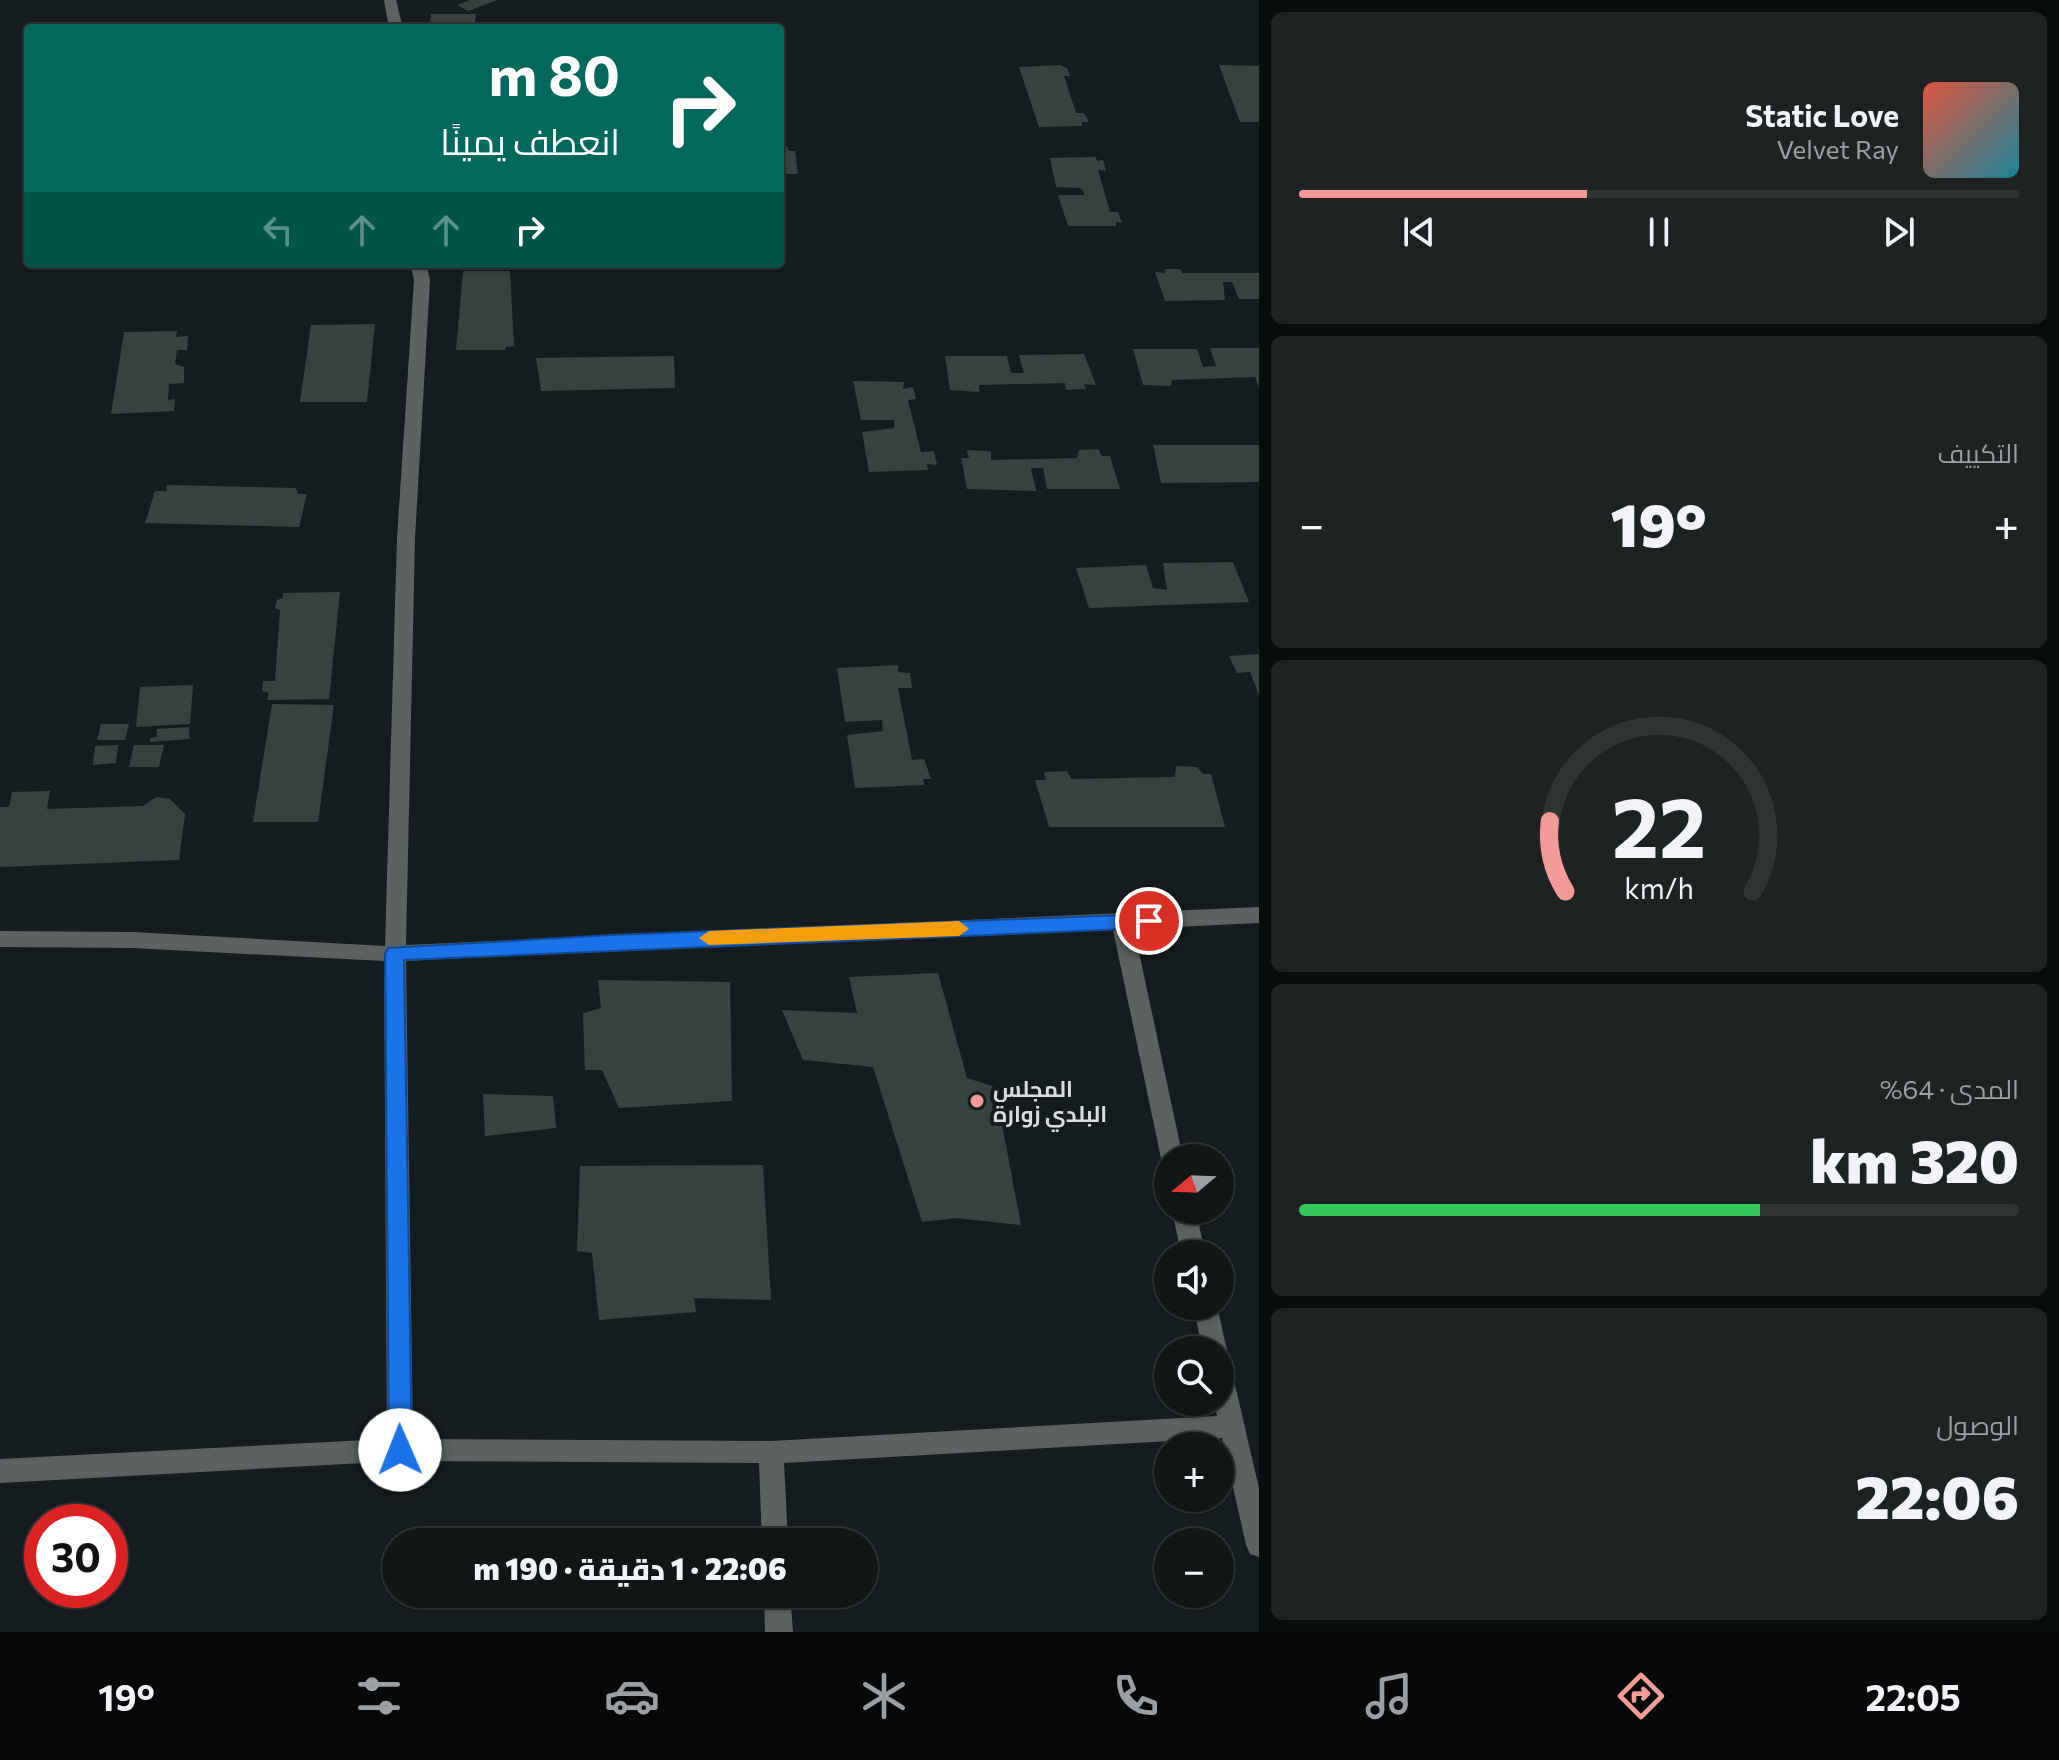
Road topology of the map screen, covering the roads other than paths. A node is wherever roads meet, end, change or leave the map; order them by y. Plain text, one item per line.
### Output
1 (390, 0) edge
2 (395, 24) edge
3 (419, 268) edge
4 (1259, 915) edge
5 (1122, 922) junction
6 (0, 939) edge
7 (395, 954) junction
8 (1169, 1144) edge
9 (1230, 1416) edge
10 (1232, 1426) junction
11 (400, 1450) junction
12 (771, 1452) junction
13 (0, 1471) edge
14 (774, 1528) edge
15 (1259, 1545) edge
16 (778, 1608) edge
17 (779, 1632) edge

1 - 2 street
3 - 7 street
4 - 5 street
5 - 7 street
5 - 8 street
6 - 7 street
7 - 11 street
9 - 10 street
10 - 12 street
10 - 15 street
11 - 12 street
11 - 13 street
12 - 14 street
16 - 17 street

